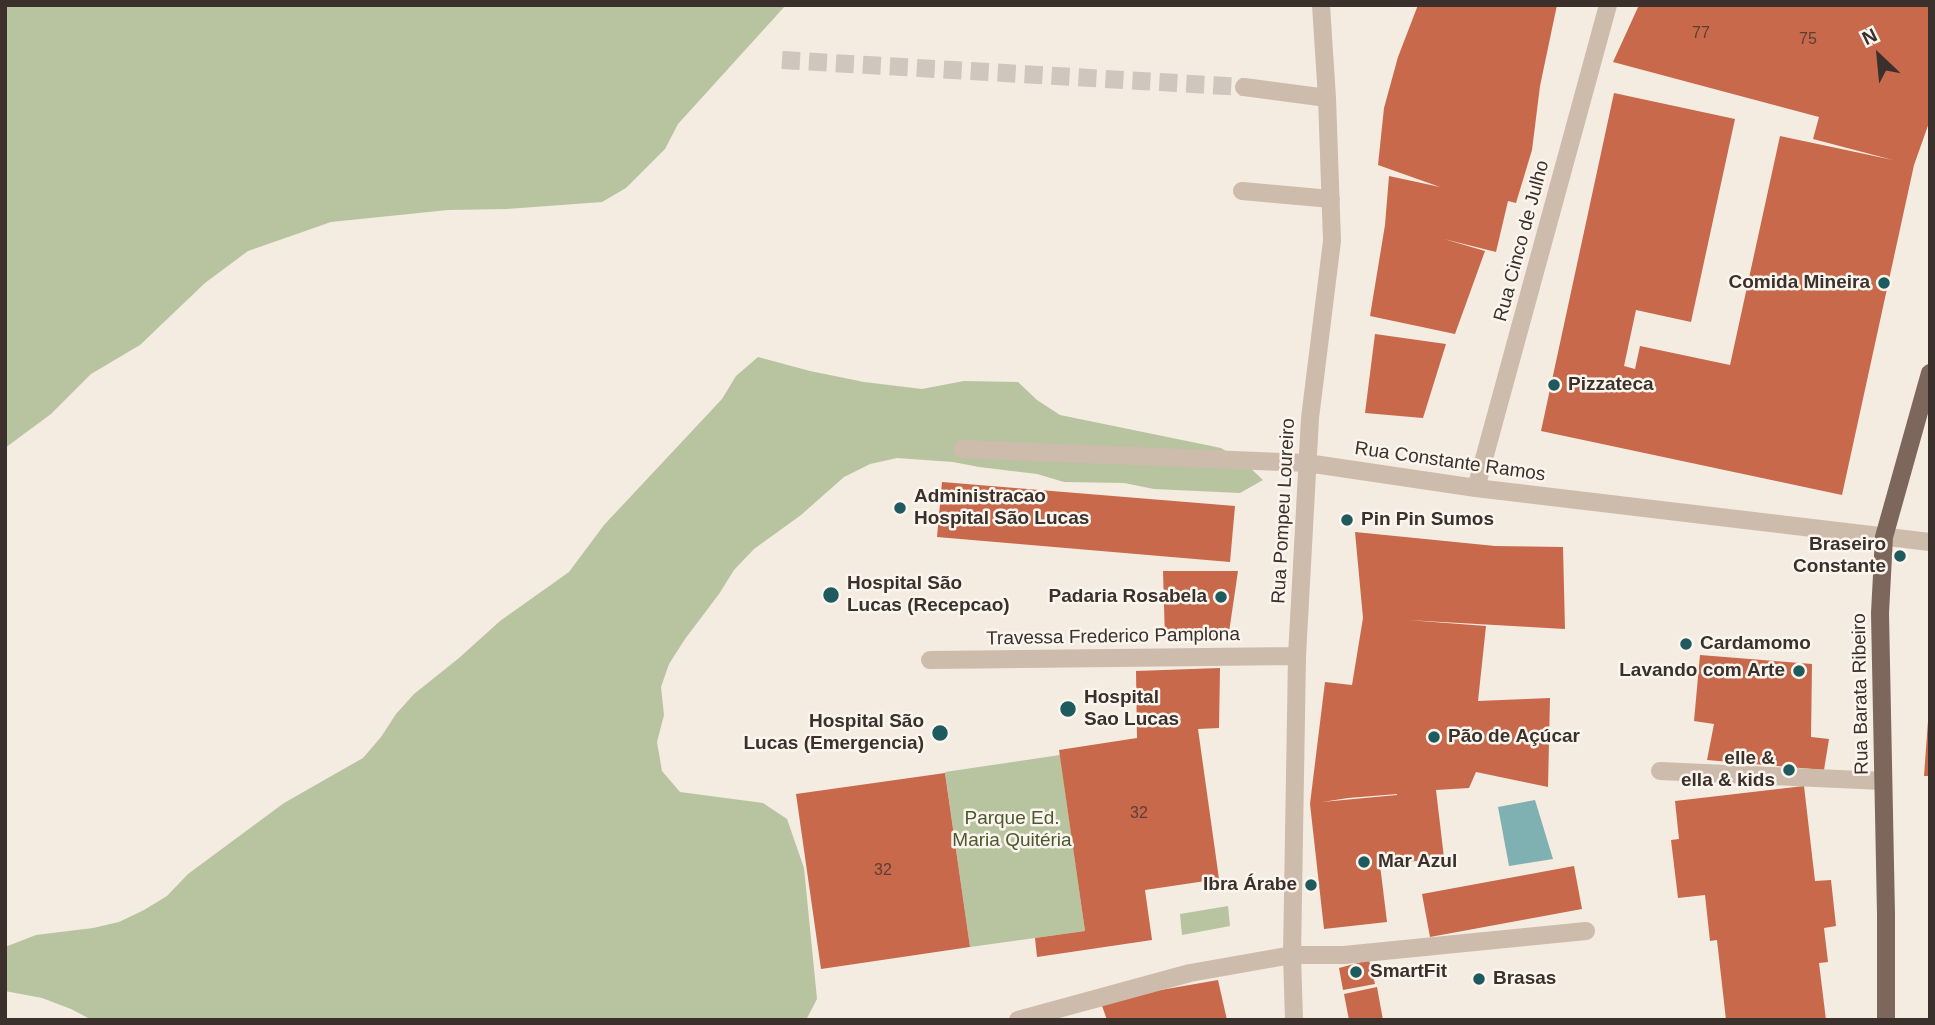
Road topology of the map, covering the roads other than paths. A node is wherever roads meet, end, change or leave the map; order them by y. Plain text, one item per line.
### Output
1 (1321, 5) edge
2 (1608, 5) edge
3 (1244, 87) tunnel mouth
4 (1327, 98) junction
5 (1242, 191) dead end
6 (1331, 199) junction
7 (1930, 373) edge
8 (962, 449) dead end
9 (1307, 464) junction
10 (1476, 488) junction
11 (1884, 537) junction
12 (1930, 542) edge
13 (1297, 656) junction
14 (930, 660) dead end
15 (1660, 771) dead end
16 (1883, 780) junction
17 (1586, 931) dead end
18 (1292, 955) junction
19 (1017, 1020) edge
20 (1294, 1020) edge
21 (1886, 1020) edge

1 - 4 street, Rua Pompeu Loureiro
2 - 10 street, Rua Cinco de Julho
3 - 4 street
4 - 6 street, Rua Pompeu Loureiro
5 - 6 street
6 - 9 street, Rua Pompeu Loureiro
7 - 11 main road, Rua Barata Ribeiro
8 - 9 street, Rua Constante Ramos
9 - 10 street, Rua Constante Ramos
9 - 13 street, Rua Pompeu Loureiro
10 - 11 street, Rua Constante Ramos
11 - 12 street, Rua Constante Ramos
11 - 16 main road, Rua Barata Ribeiro
13 - 14 street, Travessa Frederico Pamplona
13 - 18 street, Rua Pompeu Loureiro
15 - 16 street
16 - 21 main road, Rua Barata Ribeiro
17 - 18 street
18 - 19 street
18 - 20 street, Rua Pompeu Loureiro

